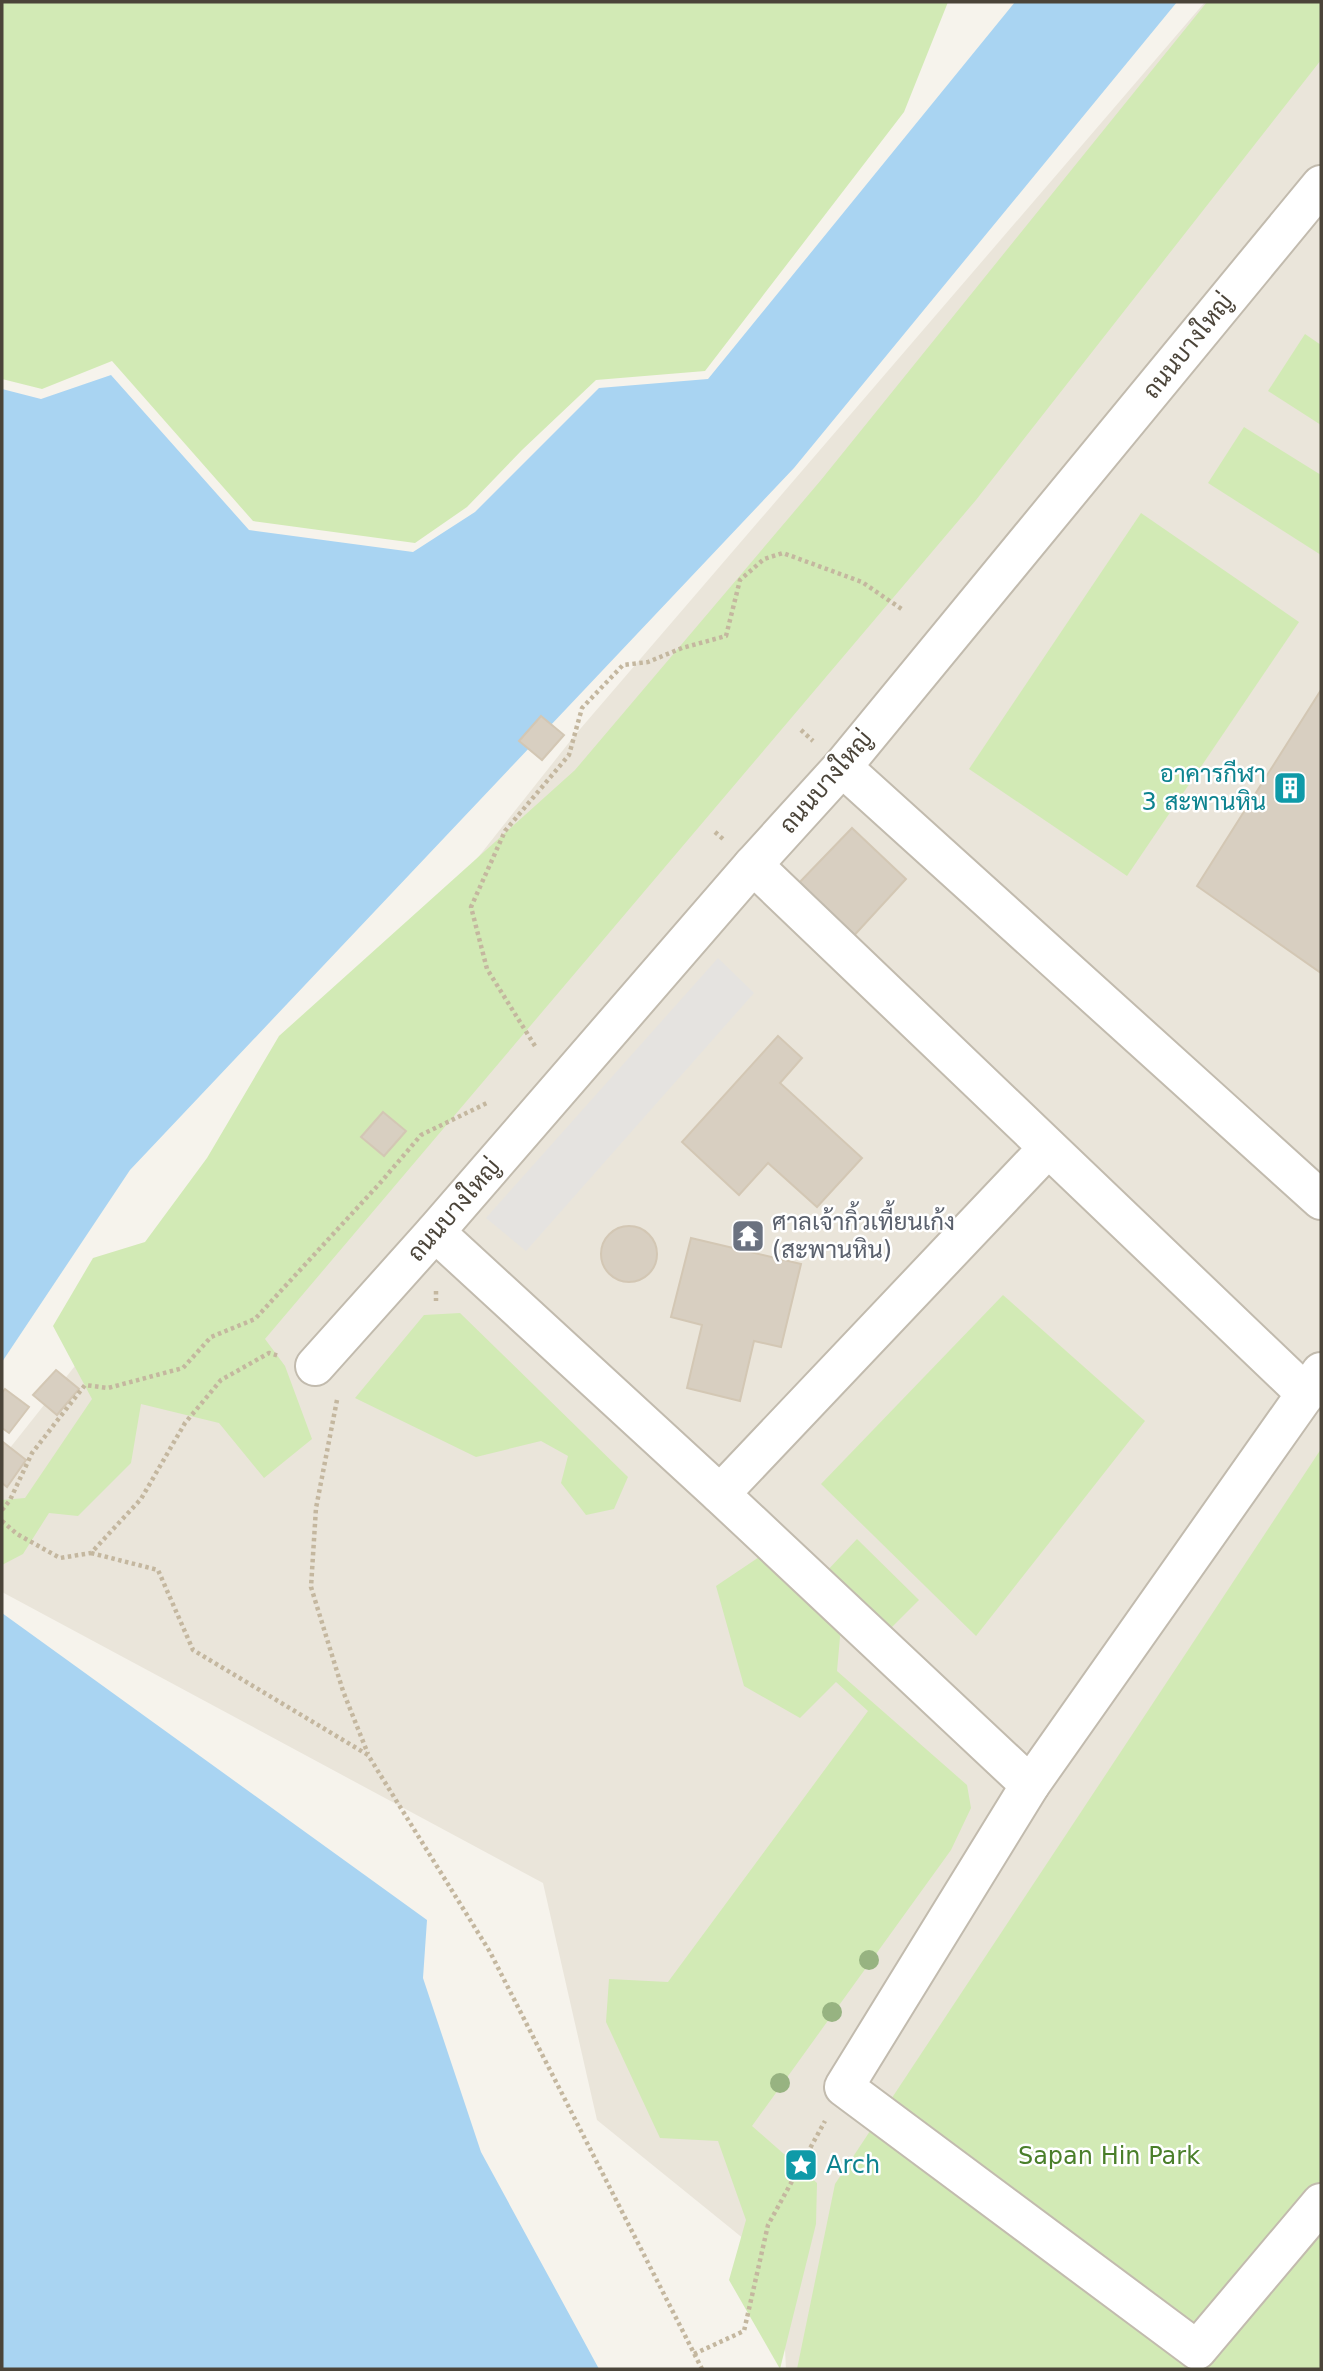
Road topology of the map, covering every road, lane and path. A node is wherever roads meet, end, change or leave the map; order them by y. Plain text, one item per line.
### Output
1 (1320, 188) edge
2 (903, 610) dead end
3 (842, 767) junction
4 (753, 864) junction
5 (535, 1046) dead end
6 (487, 1103) dead end
7 (1048, 1148) junction
8 (1321, 1200) edge
9 (435, 1232) junction
10 (327, 1376) junction
11 (1313, 1383) edge
12 (720, 1494) junction
13 (2, 1510) edge
14 (2, 1521) edge
15 (91, 1553) junction
16 (368, 1755) junction
17 (1030, 1785) junction
18 (844, 2087) junction
19 (1321, 2203) edge
20 (694, 2354) junction
21 (702, 2369) edge

1 - 3 street, ถนนบางใหญ่
2 - 5 path
3 - 4 street, ถนนบางใหญ่
3 - 8 street
4 - 7 street
4 - 9 street, ถนนบางใหญ่
6 - 13 path
7 - 11 street
7 - 12 street
9 - 10 street, ถนนบางใหญ่
9 - 12 street
10 - 15 path
10 - 16 path
11 - 17 street
12 - 17 street
14 - 15 path
15 - 16 path
16 - 20 path
17 - 18 street
18 - 19 street
18 - 20 path
20 - 21 path

